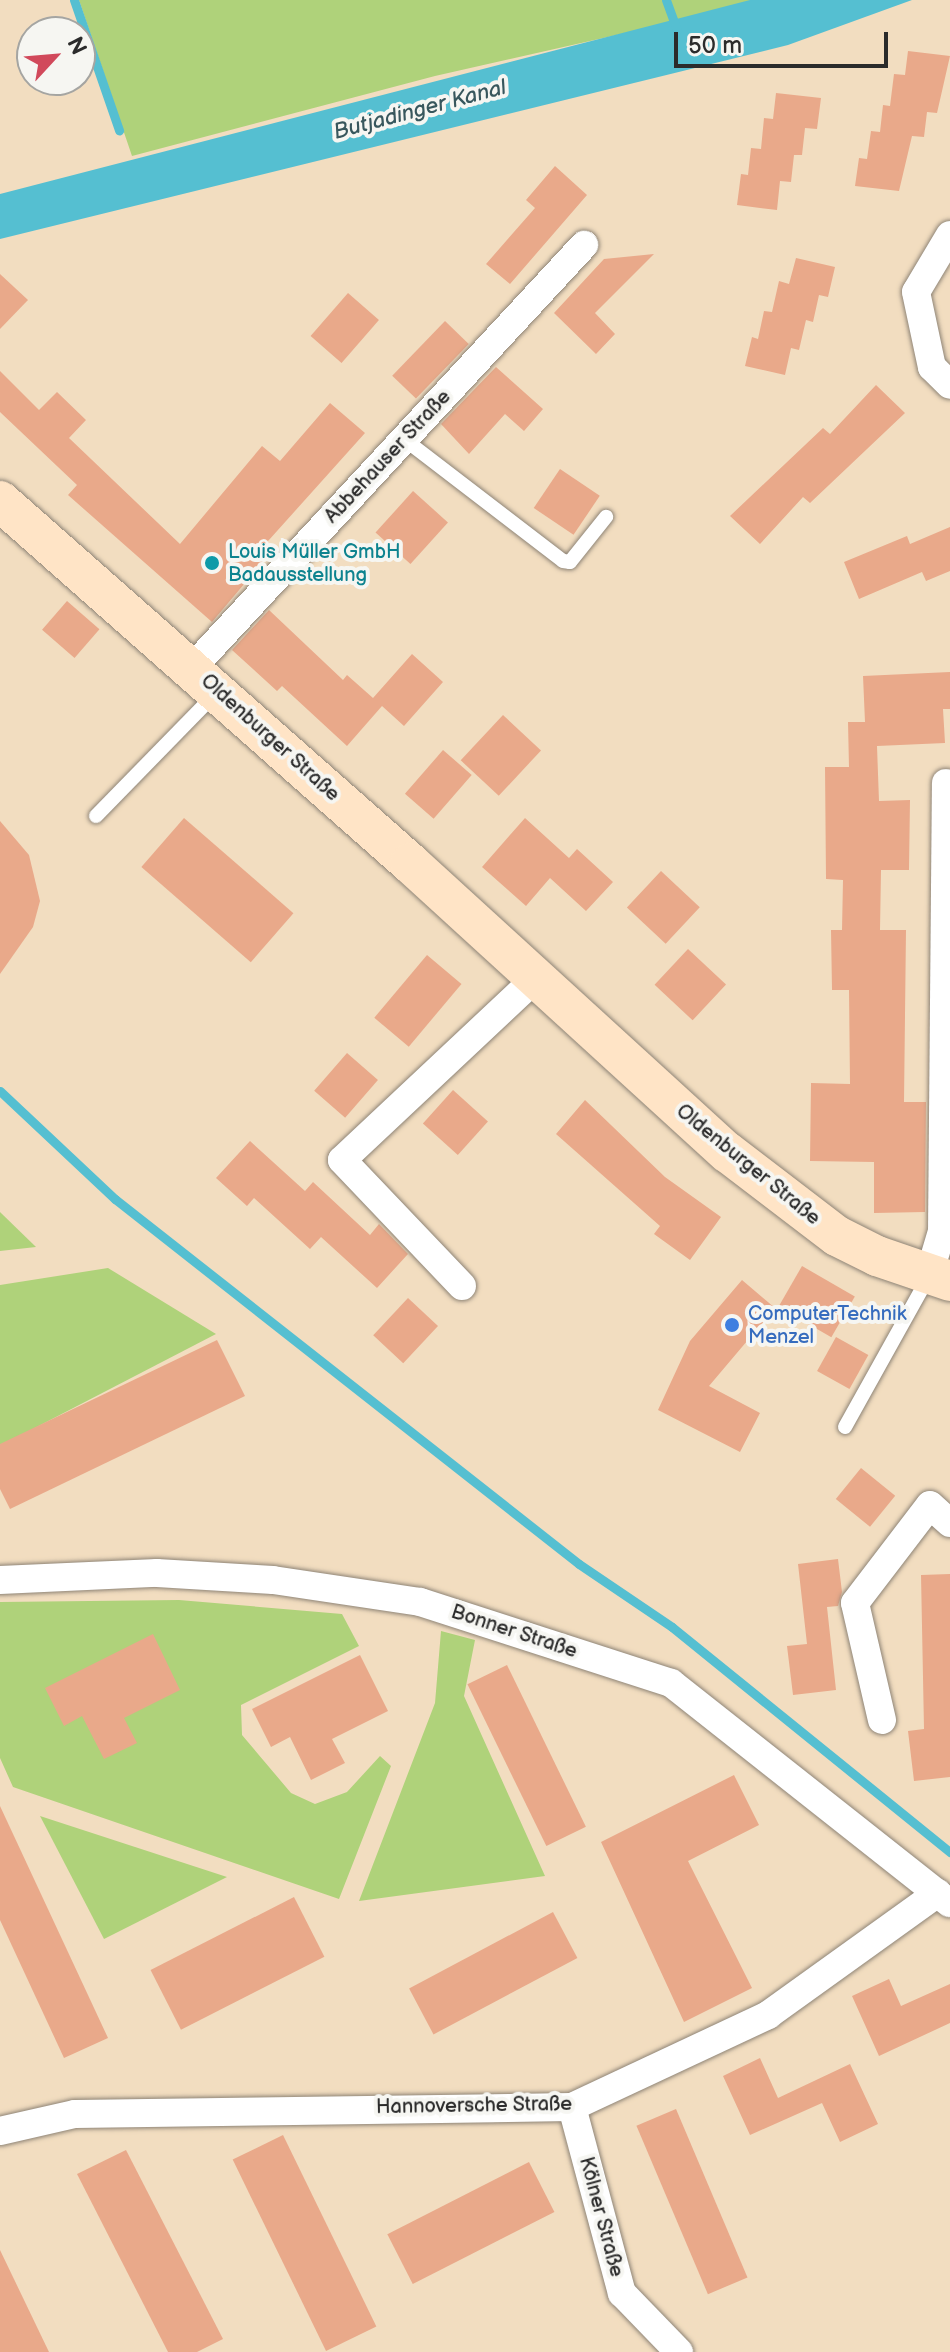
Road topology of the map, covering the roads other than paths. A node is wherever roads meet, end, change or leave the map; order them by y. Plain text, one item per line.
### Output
1 (950, 235) edge
2 (584, 245) dead end
3 (950, 385) edge
4 (404, 439) junction
5 (0, 501) edge
6 (606, 517) dead end
7 (205, 679) junction
8 (946, 783) dead end
9 (96, 816) dead end
10 (534, 980) junction
11 (940, 1278) edge
12 (462, 1286) dead end
13 (845, 1427) dead end
14 (950, 1523) edge
15 (0, 1580) edge
16 (882, 1720) dead end
17 (944, 1898) edge
18 (572, 2107) junction
19 (0, 2131) edge
20 (679, 2352) edge

1 - 3 street
2 - 4 street, Abbehauser Straße
4 - 6 lane
4 - 7 street, Abbehauser Straße
5 - 7 street, Oldenburger Straße
7 - 9 lane
7 - 10 street, Oldenburger Straße
8 - 11 street
10 - 11 street, Oldenburger Straße
10 - 12 street
11 - 13 lane
14 - 16 street
15 - 17 street, Bonner Straße
17 - 18 street, Hannoversche Straße
18 - 19 street, Hannoversche Straße
18 - 20 street, Kölner Straße

